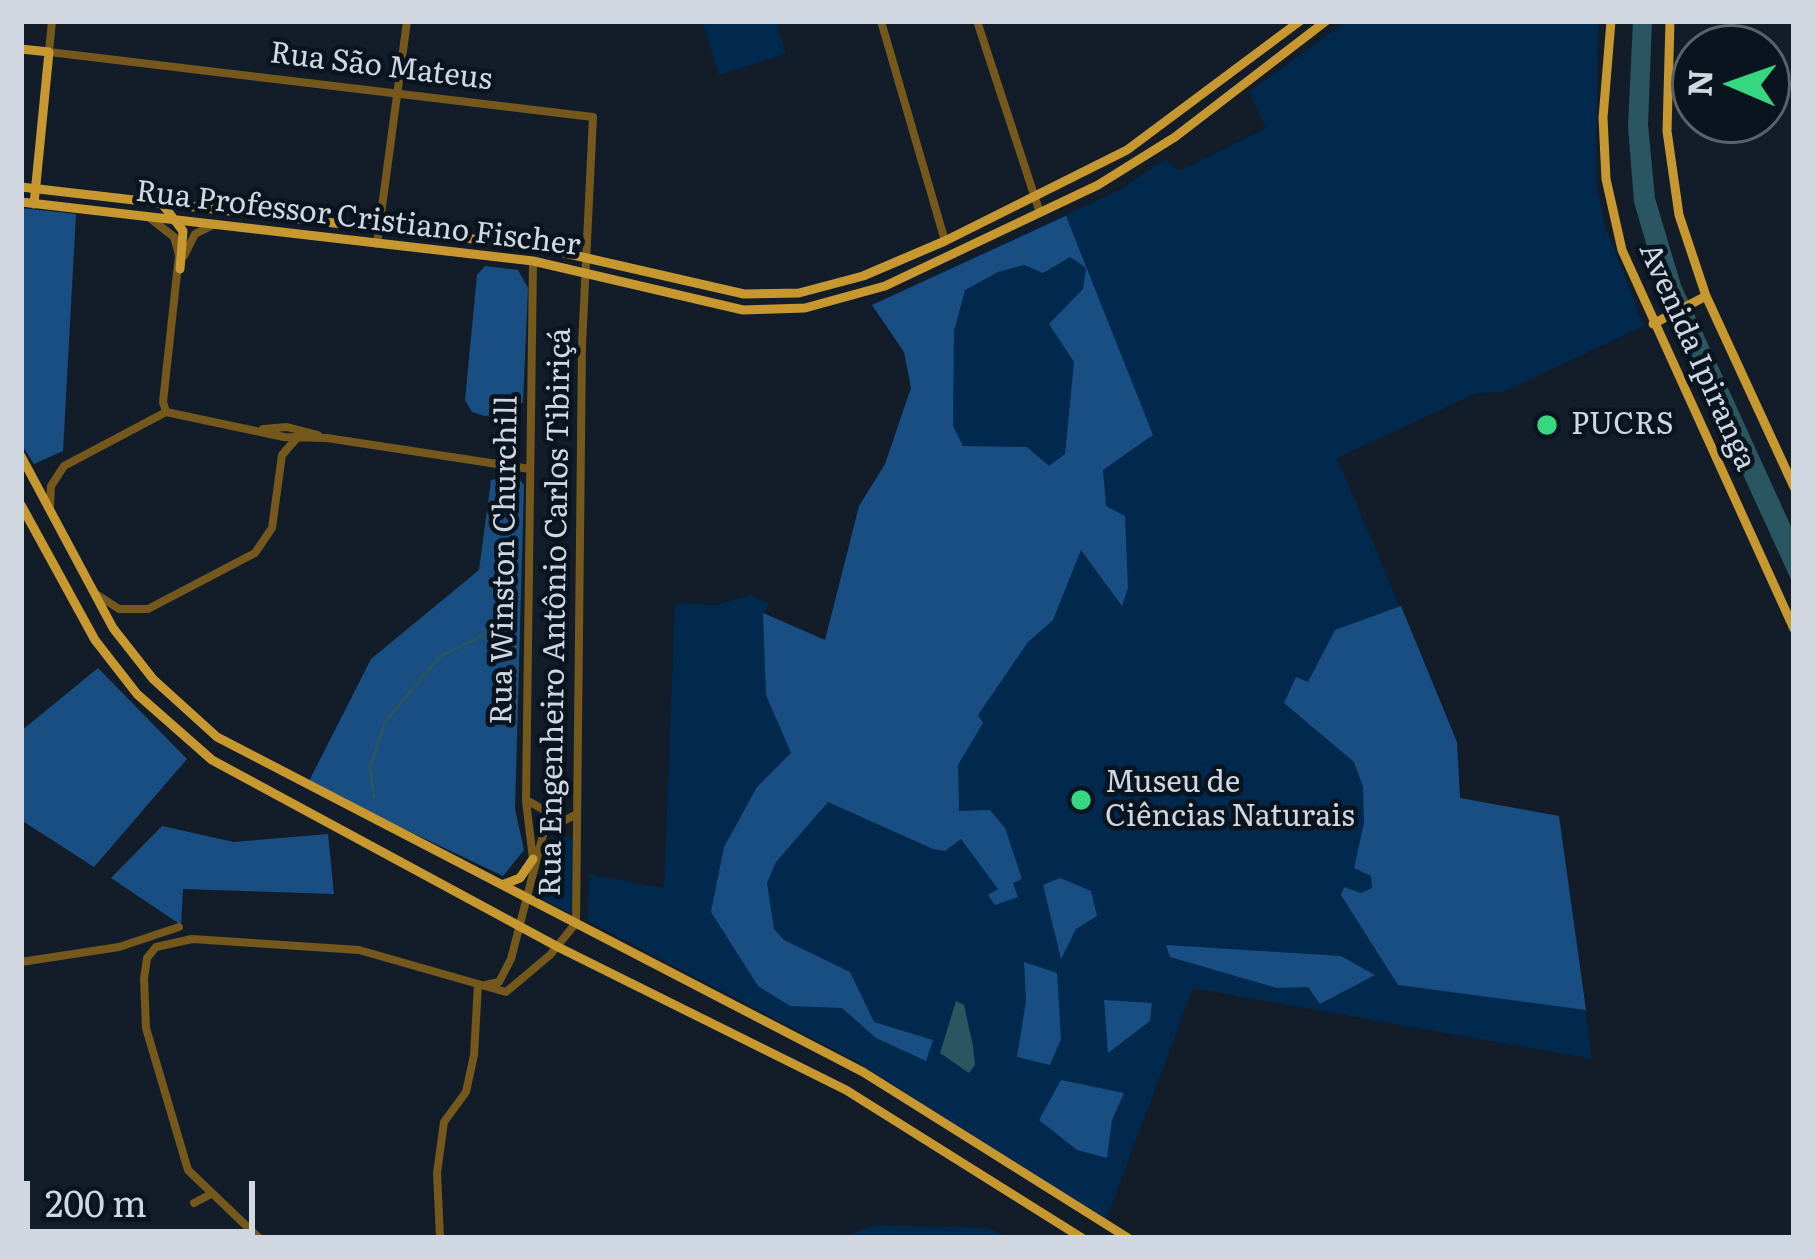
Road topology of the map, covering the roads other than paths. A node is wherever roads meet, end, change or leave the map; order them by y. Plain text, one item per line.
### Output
1 (52, 21) edge
2 (407, 21) edge
3 (881, 21) edge
4 (977, 21) edge
5 (1300, 21) edge
6 (1326, 21) edge
7 (1611, 21) edge
8 (1670, 21) edge
9 (21, 49) edge
10 (49, 52) junction
11 (1251, 58) junction
12 (1260, 71) junction
13 (398, 92) junction
14 (592, 117) joint
15 (21, 187) edge
16 (35, 189) junction
17 (1035, 196) junction
18 (155, 201) junction
19 (21, 202) edge
20 (34, 204) junction
21 (1040, 213) junction
22 (145, 217) junction
23 (179, 221) junction
24 (216, 224) junction
25 (379, 228) junction
26 (945, 242) junction
27 (376, 244) junction
28 (585, 256) junction
29 (533, 261) junction
30 (180, 269) junction
31 (585, 271) junction
32 (663, 275) junction
33 (659, 290) junction
34 (1701, 299) junction
35 (1653, 324) junction
36 (166, 412) junction
37 (261, 430) junction
38 (303, 437) junction
39 (327, 438) junction
40 (282, 455) junction
41 (21, 456) edge
42 (531, 470) junction
43 (1794, 487) edge
44 (21, 505) edge
45 (52, 512) junction
46 (92, 591) junction
47 (1794, 629) edge
48 (526, 801) junction
49 (578, 811) junction
50 (568, 822) junction
51 (580, 831) junction
52 (533, 859) junction
53 (502, 885) junction
54 (525, 897) junction
55 (576, 923) junction
56 (517, 925) junction
57 (178, 927) junction
58 (191, 939) junction
59 (170, 941) junction
60 (119, 947) junction
61 (558, 947) junction
62 (147, 958) junction
63 (511, 959) junction
64 (21, 962) edge
65 (530, 974) junction
66 (478, 985) junction
67 (211, 1194) junction
68 (194, 1203) dead end
69 (1111, 1234) edge
70 (259, 1238) edge
71 (440, 1238) edge
72 (1082, 1238) edge
73 (1128, 1238) edge

1 - 10 street
2 - 13 street
3 - 26 street
4 - 17 street
5 - 11 main road, Rua Professor Cristiano Fischer
6 - 12 main road, Rua Professor Cristiano Fischer
7 - 35 main road, Avenida Ipiranga
8 - 34 main road, Avenida Ipiranga
9 - 10 main road, Rua São Mateus
10 - 13 street, Rua São Mateus
10 - 16 main road
11 - 12 main road
11 - 17 main road, Rua Professor Cristiano Fischer
12 - 21 main road, Rua Professor Cristiano Fischer
13 - 14 street, Rua São Mateus
13 - 25 street
14 - 28 street, Rua Engenheiro Antônio Carlos Tibiriçá
15 - 16 main road, Rua Professor Cristiano Fischer
16 - 18 main road, Rua Professor Cristiano Fischer
16 - 20 main road
17 - 21 street
17 - 26 main road, Rua Professor Cristiano Fischer
18 - 23 main road
18 - 25 main road, Rua Professor Cristiano Fischer
19 - 20 main road, Rua Professor Cristiano Fischer
20 - 22 main road, Rua Professor Cristiano Fischer
21 - 33 main road, Rua Professor Cristiano Fischer
22 - 23 main road, Rua Professor Cristiano Fischer
22 - 30 street
23 - 24 main road, Rua Professor Cristiano Fischer
23 - 30 main road
24 - 27 main road, Rua Professor Cristiano Fischer
24 - 30 street
25 - 27 street
25 - 28 main road, Rua Professor Cristiano Fischer
26 - 32 main road, Rua Professor Cristiano Fischer
27 - 29 main road, Rua Professor Cristiano Fischer
28 - 31 street, Rua Engenheiro Antônio Carlos Tibiriçá
28 - 32 main road, Rua Professor Cristiano Fischer
29 - 31 main road, Rua Professor Cristiano Fischer
29 - 42 street, Rua Winston Churchill
30 - 36 street
31 - 33 main road, Rua Professor Cristiano Fischer
31 - 49 street, Rua Engenheiro Antônio Carlos Tibiriçá
32 - 33 main road
34 - 35 main road
34 - 43 main road, Avenida Ipiranga
35 - 47 main road, Avenida Ipiranga
36 - 37 street
36 - 45 street
37 - 38 street
37 - 39 street
37 - 40 street
38 - 39 street
38 - 40 street
39 - 42 street
40 - 46 street
41 - 45 main road
42 - 48 street, Rua Winston Churchill
44 - 56 main road
45 - 46 main road
46 - 53 main road
48 - 50 street
48 - 52 street, Rua Winston Churchill
49 - 50 street
49 - 51 street, Rua Engenheiro Antônio Carlos Tibiriçá
50 - 51 street
50 - 52 street
51 - 55 street, Rua Engenheiro Antônio Carlos Tibiriçá
52 - 53 main road
52 - 54 street
53 - 54 main road
54 - 55 main road
54 - 56 street
55 - 61 street, Rua Engenheiro Antônio Carlos Tibiriçá
55 - 69 main road
56 - 61 main road
56 - 63 street
57 - 58 street
57 - 59 street
57 - 60 street
58 - 59 street
58 - 66 street
59 - 62 street
60 - 62 street
60 - 64 street
61 - 65 street, Rua Engenheiro Antônio Carlos Tibiriçá
61 - 72 main road
62 - 67 street
63 - 65 street
63 - 66 street
65 - 66 street
66 - 71 street
67 - 68 street
67 - 70 street
69 - 73 main road

